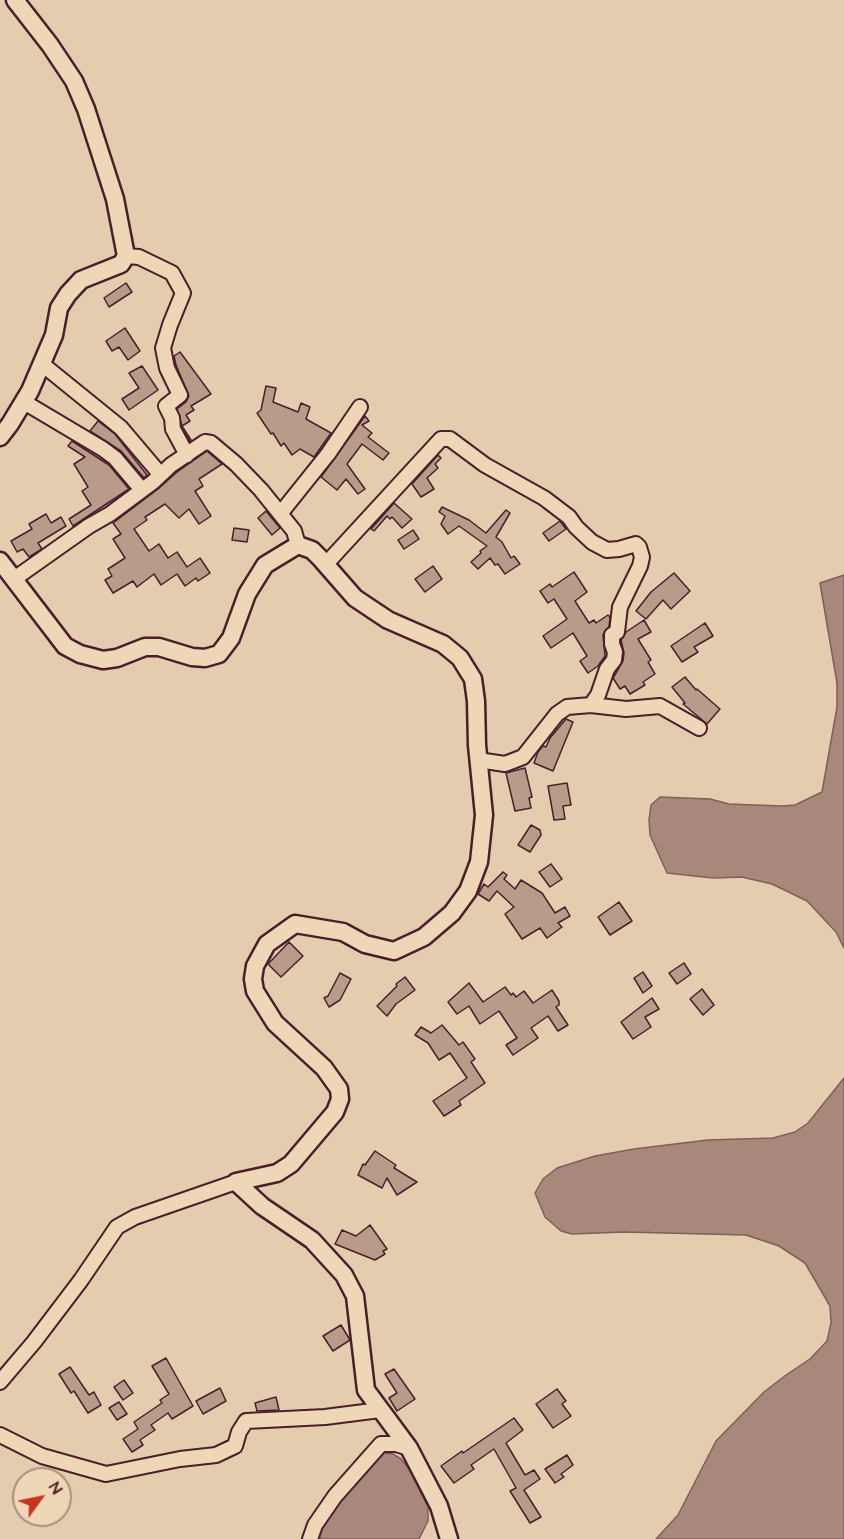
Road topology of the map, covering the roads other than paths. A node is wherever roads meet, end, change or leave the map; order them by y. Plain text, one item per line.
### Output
1 (15, 0) edge
2 (126, 256) junction
3 (42, 364) junction
4 (24, 402) junction
5 (360, 407) dead end
6 (0, 437) edge
7 (187, 455) junction
8 (160, 474) junction
9 (142, 490) junction
10 (280, 514) junction
11 (298, 545) junction
12 (0, 561) edge
13 (326, 564) junction
14 (14, 579) junction
15 (591, 705) junction
16 (699, 728) dead end
17 (478, 760) junction
18 (236, 1182) junction
19 (0, 1382) edge
20 (380, 1410) junction
21 (0, 1435) edge
22 (409, 1448) junction
23 (310, 1539) edge
24 (449, 1539) edge

1 - 2 street
2 - 3 street
2 - 7 street
3 - 4 street
3 - 8 street
4 - 6 street
4 - 9 street
5 - 10 street
7 - 8 street
7 - 10 street
8 - 9 street
9 - 14 street
10 - 11 street
11 - 13 street
11 - 14 street
12 - 14 street
13 - 15 street
13 - 17 street
15 - 16 street
15 - 17 street
17 - 18 street
18 - 19 street
18 - 20 street
20 - 21 street
20 - 22 street
22 - 23 street
22 - 24 street

